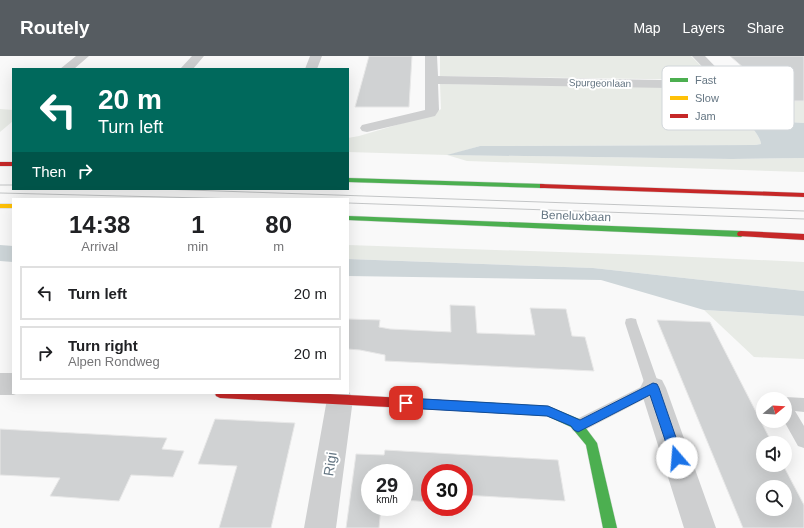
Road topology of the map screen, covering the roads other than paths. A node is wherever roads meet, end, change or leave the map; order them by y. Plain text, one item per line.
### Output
1 (83, 56) edge
2 (198, 56) edge
3 (316, 56) edge
4 (431, 56) edge
5 (698, 56) edge
6 (708, 66) edge
7 (67, 68) edge
8 (187, 68) edge
9 (311, 68) edge
10 (432, 80) junction
11 (662, 84) edge
12 (366, 128) dead end
13 (0, 164) edge
14 (12, 164) edge
15 (349, 180) edge
16 (804, 195) edge
17 (0, 206) edge
18 (12, 206) edge
19 (349, 218) edge
20 (804, 237) edge
21 (631, 323) dead end
22 (0, 384) edge
23 (12, 384) edge
24 (653, 388) junction
25 (240, 394) edge
26 (340, 399) junction
27 (792, 404) edge
28 (804, 404) edge
29 (792, 420) edge
30 (578, 426) junction
31 (804, 441) edge
32 (320, 528) edge
33 (610, 528) edge
34 (700, 528) edge

1 - 7 street
2 - 8 street
3 - 9 street
4 - 10 street
5 - 6 street, Spurgeonlaan
10 - 11 street, Spurgeonlaan
10 - 12 street
13 - 14 main road
15 - 16 main road
17 - 18 main road
19 - 20 main road, Beneluxbaan
21 - 24 lane
22 - 23 street
24 - 30 lane
24 - 34 street
25 - 26 main road
26 - 30 main road
26 - 32 street, Rigi
27 - 28 lane
29 - 31 lane
30 - 33 main road

